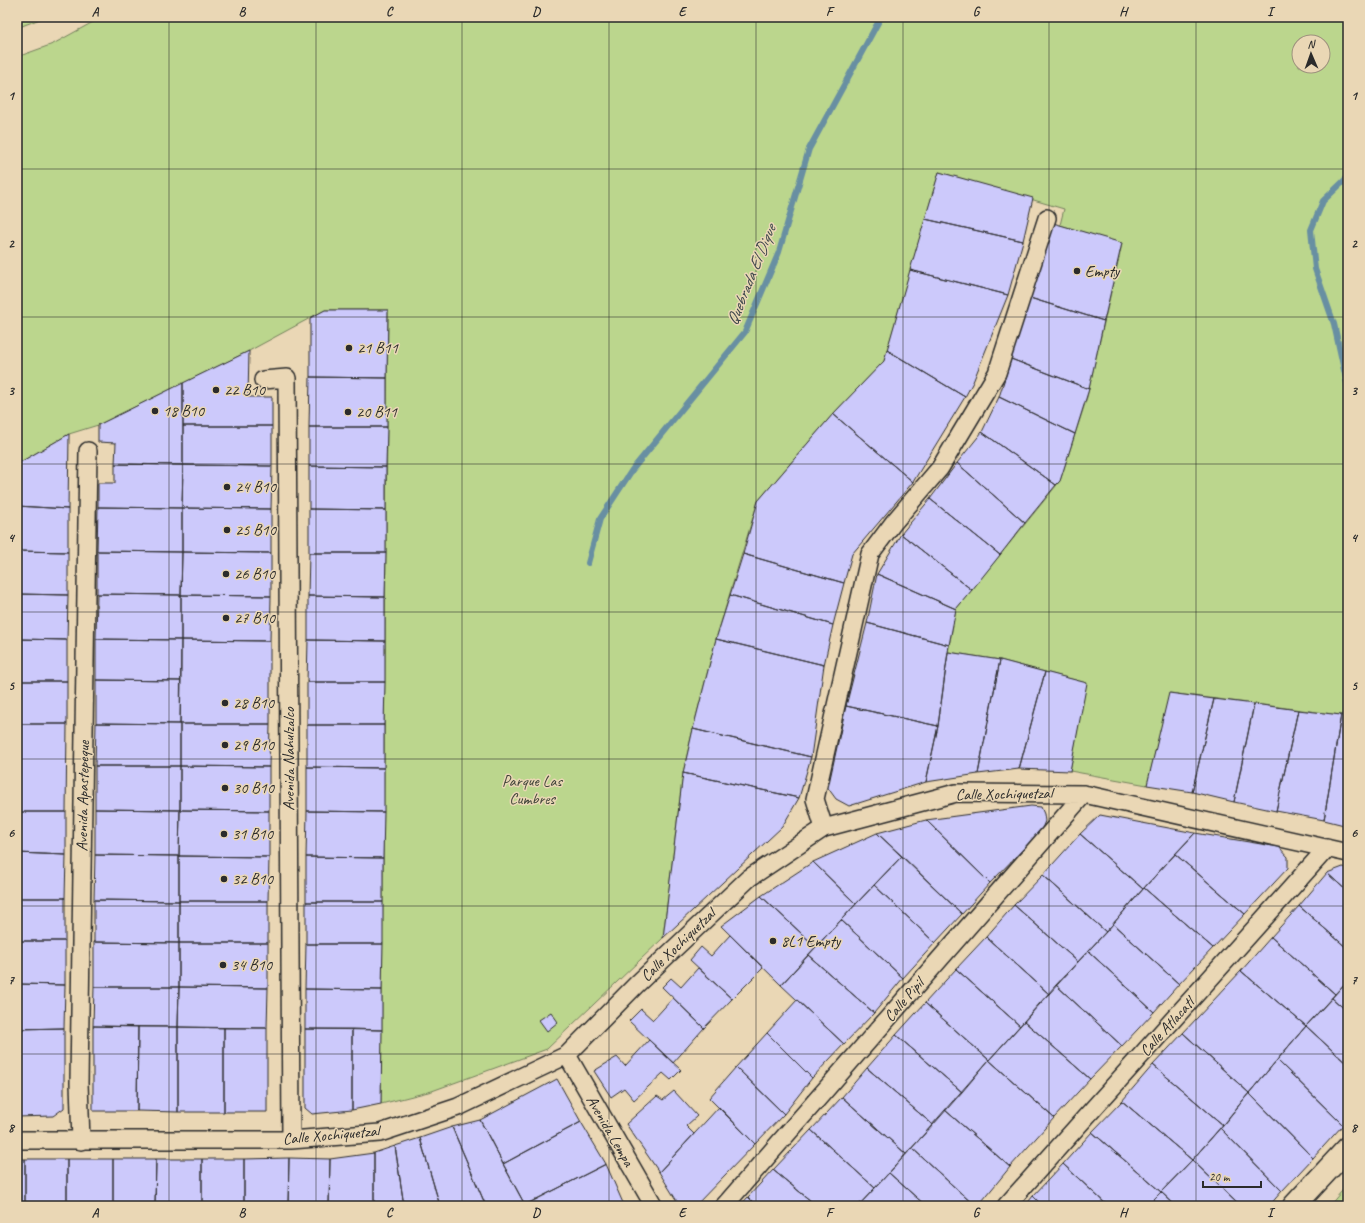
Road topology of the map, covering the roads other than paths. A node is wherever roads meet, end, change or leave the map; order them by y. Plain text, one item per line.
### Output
1 (1048, 218) dead end
2 (263, 380) dead end
3 (88, 451) dead end
4 (1084, 794) junction
5 (824, 828) junction
6 (1327, 848) junction
7 (1348, 853) edge
8 (567, 1055) junction
9 (17, 1140) edge
10 (291, 1140) junction
11 (81, 1141) junction
12 (1348, 1148) edge
13 (654, 1206) edge
14 (724, 1206) edge
15 (1006, 1206) edge
16 (1294, 1206) edge

1 - 5 street
2 - 10 street, Avenida Nahulzalco
3 - 11 street, Avenida Apastepeque
4 - 5 street, Calle Xochiquetzal
4 - 6 street, Calle Xochiquetzal
4 - 14 street, Calle Pipil
5 - 8 street, Calle Xochiquetzal
6 - 7 street, Calle Xochiquetzal
6 - 15 street, Calle Atlacatl
8 - 10 street, Calle Xochiquetzal
8 - 13 street, Avenida Lempa
9 - 11 street, Calle Xochiquetzal
10 - 11 street, Calle Xochiquetzal
12 - 16 main road

